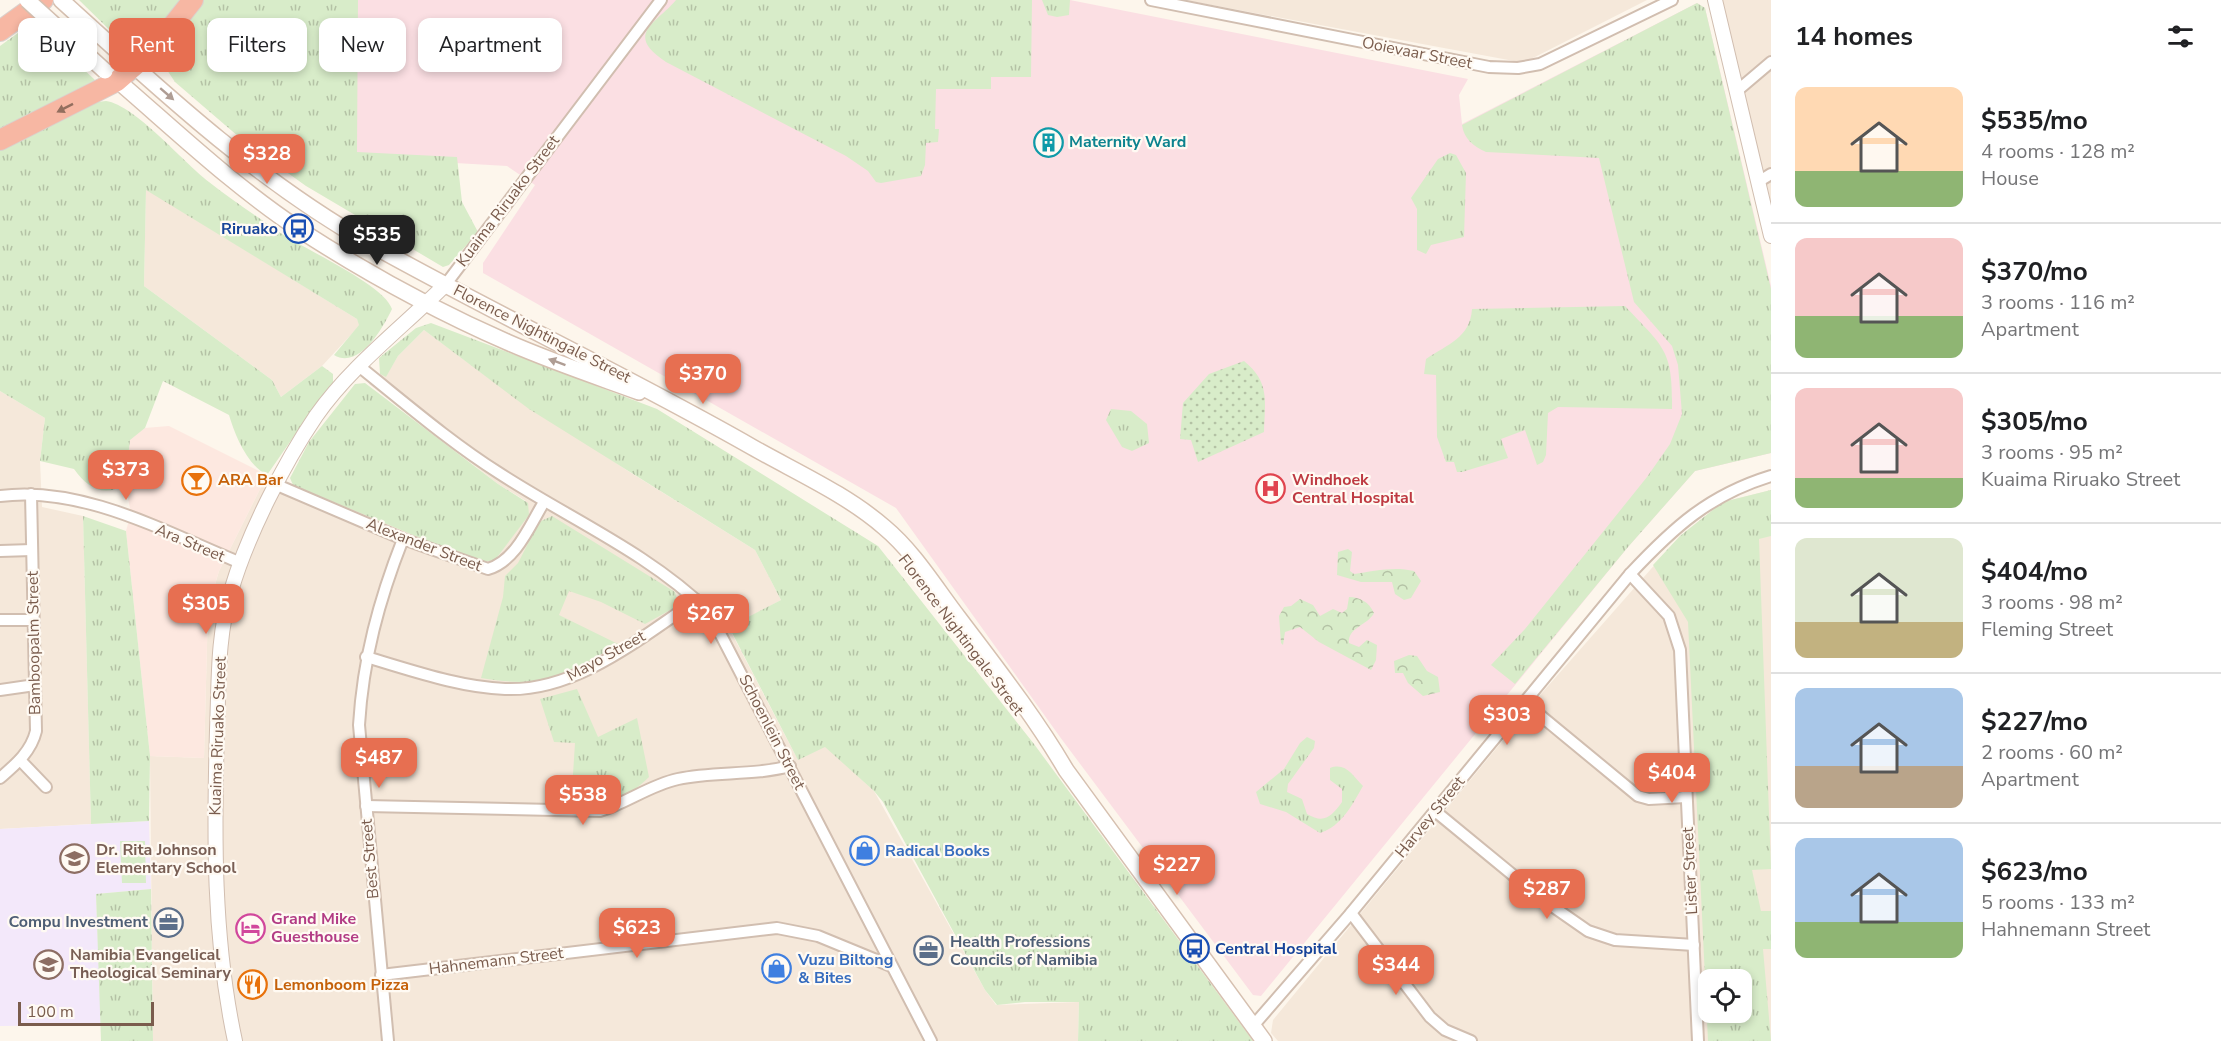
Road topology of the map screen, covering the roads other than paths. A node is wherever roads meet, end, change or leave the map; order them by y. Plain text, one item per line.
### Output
1 (27, 0) edge
2 (43, 0) edge
3 (61, 0) edge
4 (193, 0) edge
5 (661, 0) edge
6 (1150, 0) edge
7 (1672, 0) edge
8 (1715, 0) edge
9 (179, 18) edge
10 (0, 31) edge
11 (109, 44) edge
12 (1771, 62) edge
13 (116, 72) edge
14 (141, 72) edge
15 (111, 76) junction
16 (1738, 90) junction
17 (0, 141) edge
18 (1771, 174) edge
19 (1758, 182) junction
20 (1771, 236) edge
21 (446, 284) junction
22 (427, 303) junction
23 (360, 367) junction
24 (1771, 476) edge
25 (277, 485) junction
26 (31, 494) junction
27 (0, 496) edge
28 (544, 501) junction
29 (403, 539) junction
30 (32, 550) junction
31 (0, 551) edge
32 (241, 563) junction
33 (1630, 574) junction
34 (697, 600) junction
35 (0, 620) edge
36 (33, 620) junction
37 (366, 657) junction
38 (35, 685) junction
39 (0, 690) edge
40 (1524, 702) junction
41 (20, 760) junction
42 (790, 766) junction
43 (1066, 770) junction
44 (0, 778) edge
45 (46, 787) dead end
46 (1686, 797) junction
47 (366, 806) junction
48 (1435, 811) junction
49 (1351, 913) junction
50 (1694, 945) junction
51 (891, 966) junction
52 (381, 975) junction
53 (1253, 1026) junction
54 (235, 1041) edge
55 (388, 1041) edge
56 (931, 1041) edge
57 (1264, 1041) edge
58 (1471, 1041) edge
59 (1698, 1041) edge

1 - 15 main road, Florence Nightingale Street, bridge
2 - 10 highway
3 - 11 main road, Florence Nightingale Street
4 - 9 highway
5 - 21 street, Kuaima Riruako Street
6 - 7 street, Ooievaar Street
8 - 16 street
12 - 16 street
13 - 15 highway
14 -> 21 main road, Florence Nightingale Street
15 -> 17 highway
15 - 22 main road, Florence Nightingale Street
16 - 19 street
18 - 19 street
19 - 20 street
21 - 22 street, Kuaima Riruako Street
21 - 43 main road, Florence Nightingale Street
22 - 23 street, Kuaima Riruako Street
43 -> 22 main road, Florence Nightingale Street
23 - 25 street, Kuaima Riruako Street
23 - 28 street, Schoenlein Street
24 - 33 street, Harvey Street
25 - 29 street, Alexander Street
25 - 32 street, Kuaima Riruako Street
26 - 27 street, Ara Street
26 - 30 street, Bamboopalm Street
26 - 32 street, Ara Street
28 - 29 street, Alexander Street
28 - 34 street, Schoenlein Street
29 - 37 street, Best Street
30 - 31 street
30 - 36 street, Bamboopalm Street
32 - 54 street, Kuaima Riruako Street
33 - 40 street, Harvey Street
33 - 46 street, Lister Street
34 - 37 street, Mayo Street
34 - 42 street, Schoenlein Street
35 - 36 street
36 - 38 street, Bamboopalm Street
37 - 47 street, Best Street
38 - 39 street
38 - 41 street, Bamboopalm Street
40 - 46 street
40 - 48 street, Harvey Street
41 - 44 street, Bamboopalm Street
41 - 45 street
42 - 47 street
42 - 51 street, Schoenlein Street
43 - 53 main road, Florence Nightingale Street
46 - 50 street, Lister Street
47 - 52 street, Best Street
48 - 49 street, Harvey Street
48 - 50 street
49 - 53 street, Harvey Street
49 - 58 street
50 - 59 street, Lister Street
51 - 52 street, Hahnemann Street
51 - 56 street, Schoenlein Street
52 - 55 street, Best Street
53 - 57 main road, Florence Nightingale Street

